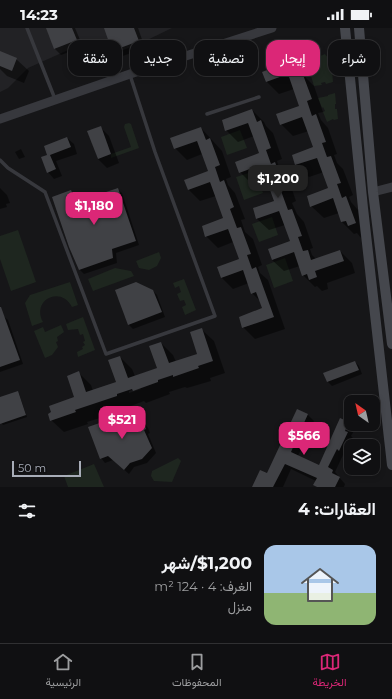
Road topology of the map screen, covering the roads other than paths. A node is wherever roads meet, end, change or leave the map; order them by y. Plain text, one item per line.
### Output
1 (27, 28) edge
2 (272, 28) edge
3 (345, 28) edge
4 (359, 28) edge
5 (186, 56) edge
6 (130, 74) edge
7 (131, 76) edge
8 (259, 96) dead end
9 (55, 99) junction
10 (207, 114) dead end
11 (0, 119) edge
12 (0, 160) edge
13 (392, 187) edge
14 (373, 192) junction
15 (392, 344) edge
16 (392, 465) edge

1 - 9 lane
2 - 5 street
3 - 16 main road
4 - 14 main road
6 - 9 street
7 - 12 lane
8 - 10 lane
9 - 11 street
13 - 14 street
14 - 15 main road

